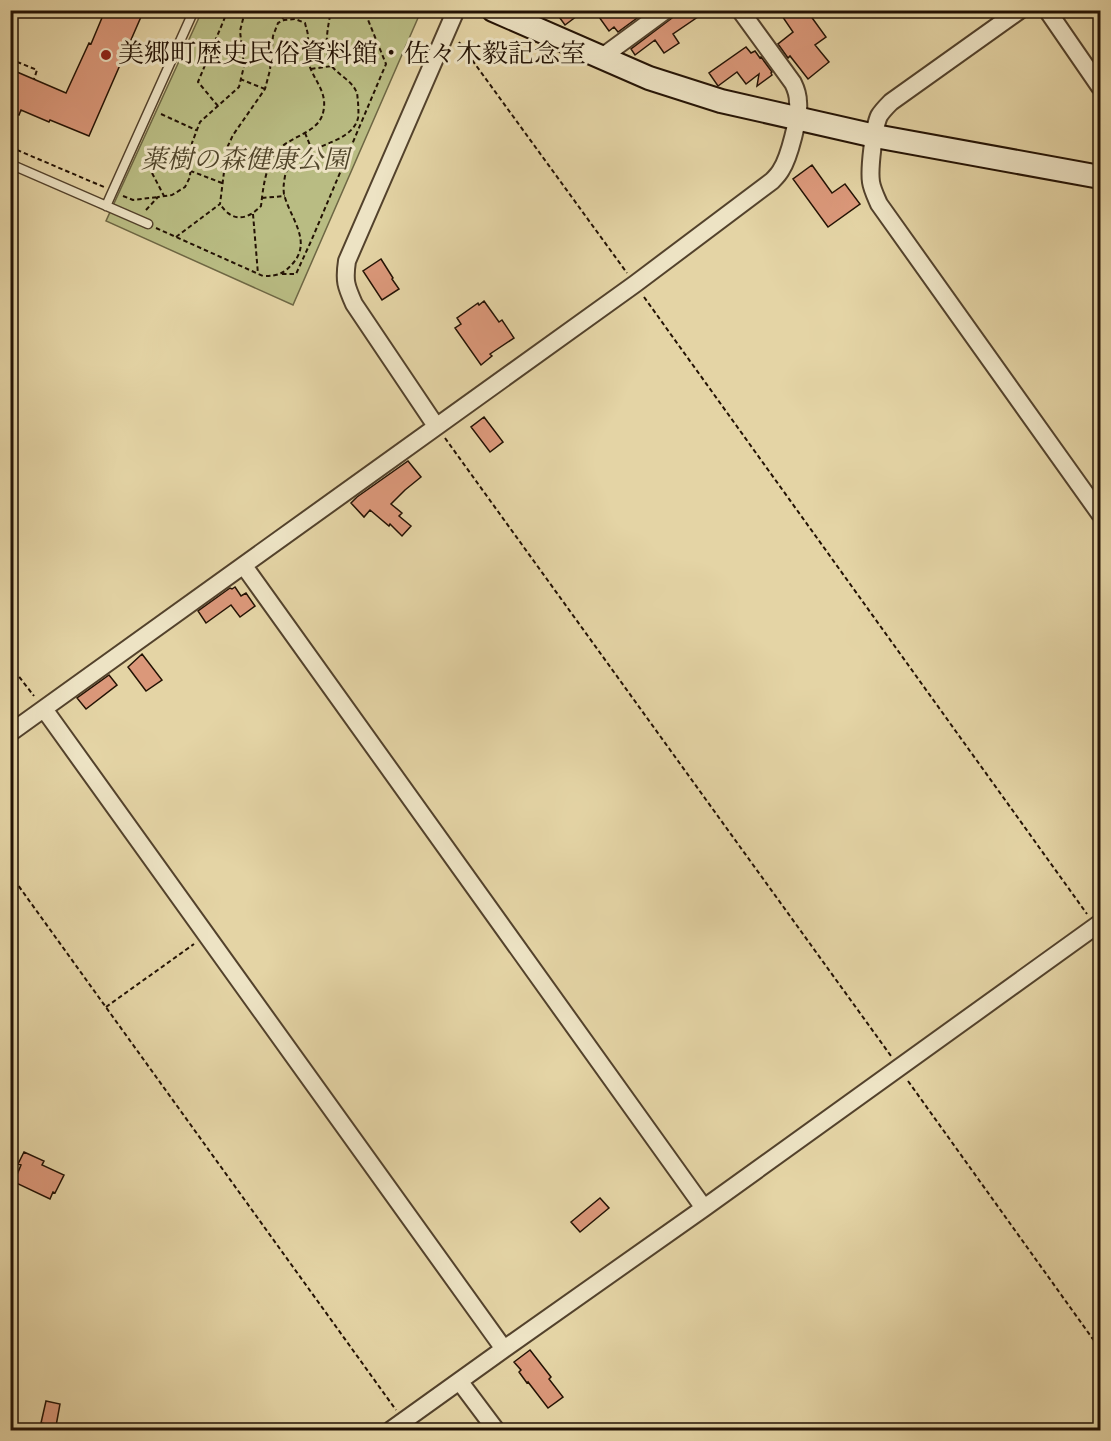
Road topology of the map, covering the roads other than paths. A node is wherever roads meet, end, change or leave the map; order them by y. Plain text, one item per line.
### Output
1 (194, 10) edge
2 (456, 10) edge
3 (493, 10) edge
4 (666, 10) edge
5 (740, 10) edge
6 (1020, 10) edge
7 (1047, 10) edge
8 (602, 57) junction
9 (1101, 87) edge
10 (797, 120) junction
11 (875, 136) junction
12 (10, 164) edge
13 (1101, 177) edge
14 (106, 206) junction
15 (148, 225) road end
16 (436, 426) junction
17 (1095, 495) edge
18 (1101, 514) edge
19 (244, 566) junction
20 (44, 709) junction
21 (10, 733) edge
22 (1098, 925) edge
23 (704, 1208) junction
24 (504, 1349) junction
25 (460, 1382) junction
26 (397, 1426) edge
27 (495, 1431) edge

1 - 14 lane
2 - 16 street
3 - 8 street
4 - 8 street
5 - 10 street
6 - 11 street
7 - 9 street
8 - 10 street
10 - 11 street
10 - 16 street
11 - 13 street
11 - 17 street
12 - 14 lane
14 - 15 lane
16 - 19 street
17 - 18 street
19 - 20 street
19 - 23 street
20 - 21 street
20 - 24 street
22 - 23 street
23 - 24 street
24 - 25 street
25 - 26 street
25 - 27 street

